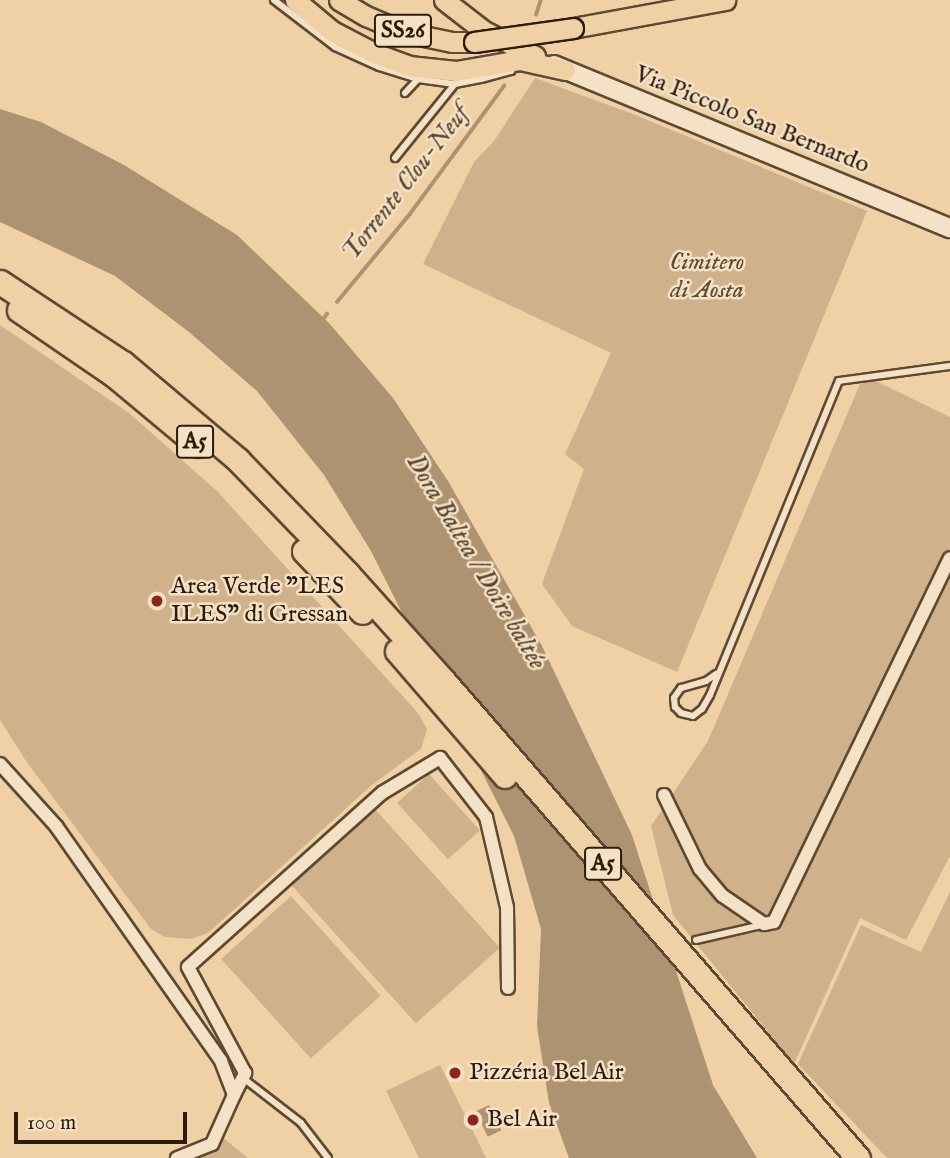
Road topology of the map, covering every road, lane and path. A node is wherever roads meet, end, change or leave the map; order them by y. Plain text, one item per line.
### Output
1 (274, 0) edge
2 (295, 0) edge
3 (339, 0) edge
4 (444, 0) edge
5 (726, 0) edge
6 (521, 58) junction
7 (565, 71) joint
8 (418, 79) junction
9 (455, 83) junction
10 (405, 93) dead end
11 (395, 158) dead end
12 (950, 228) edge
13 (0, 282) edge
14 (0, 298) edge
15 (950, 366) edge
16 (950, 558) edge
17 (716, 674) junction
18 (0, 764) edge
19 (664, 795) dead end
20 (764, 924) junction
21 (696, 940) dead end
22 (508, 988) dead end
23 (243, 1078) junction
24 (234, 1095) junction
25 (177, 1158) edge
26 (328, 1158) edge
27 (838, 1158) edge
28 (858, 1158) edge

1 - 8 lane
2 - 6 main road
3 - 5 main road, SS26, bridge
4 - 6 main road
6 - 7 main road
6 - 9 lane
7 - 12 street, Via Piccolo San Bernardo
8 - 9 lane
8 - 10 lane
9 - 11 lane
13 - 28 highway, A5
14 - 27 highway, A5
15 - 17 lane
16 - 20 street
17 - 17 lane
18 - 24 street
19 - 20 street
20 - 21 lane
22 - 23 street
23 - 24 street
23 - 26 lane
24 - 25 street

